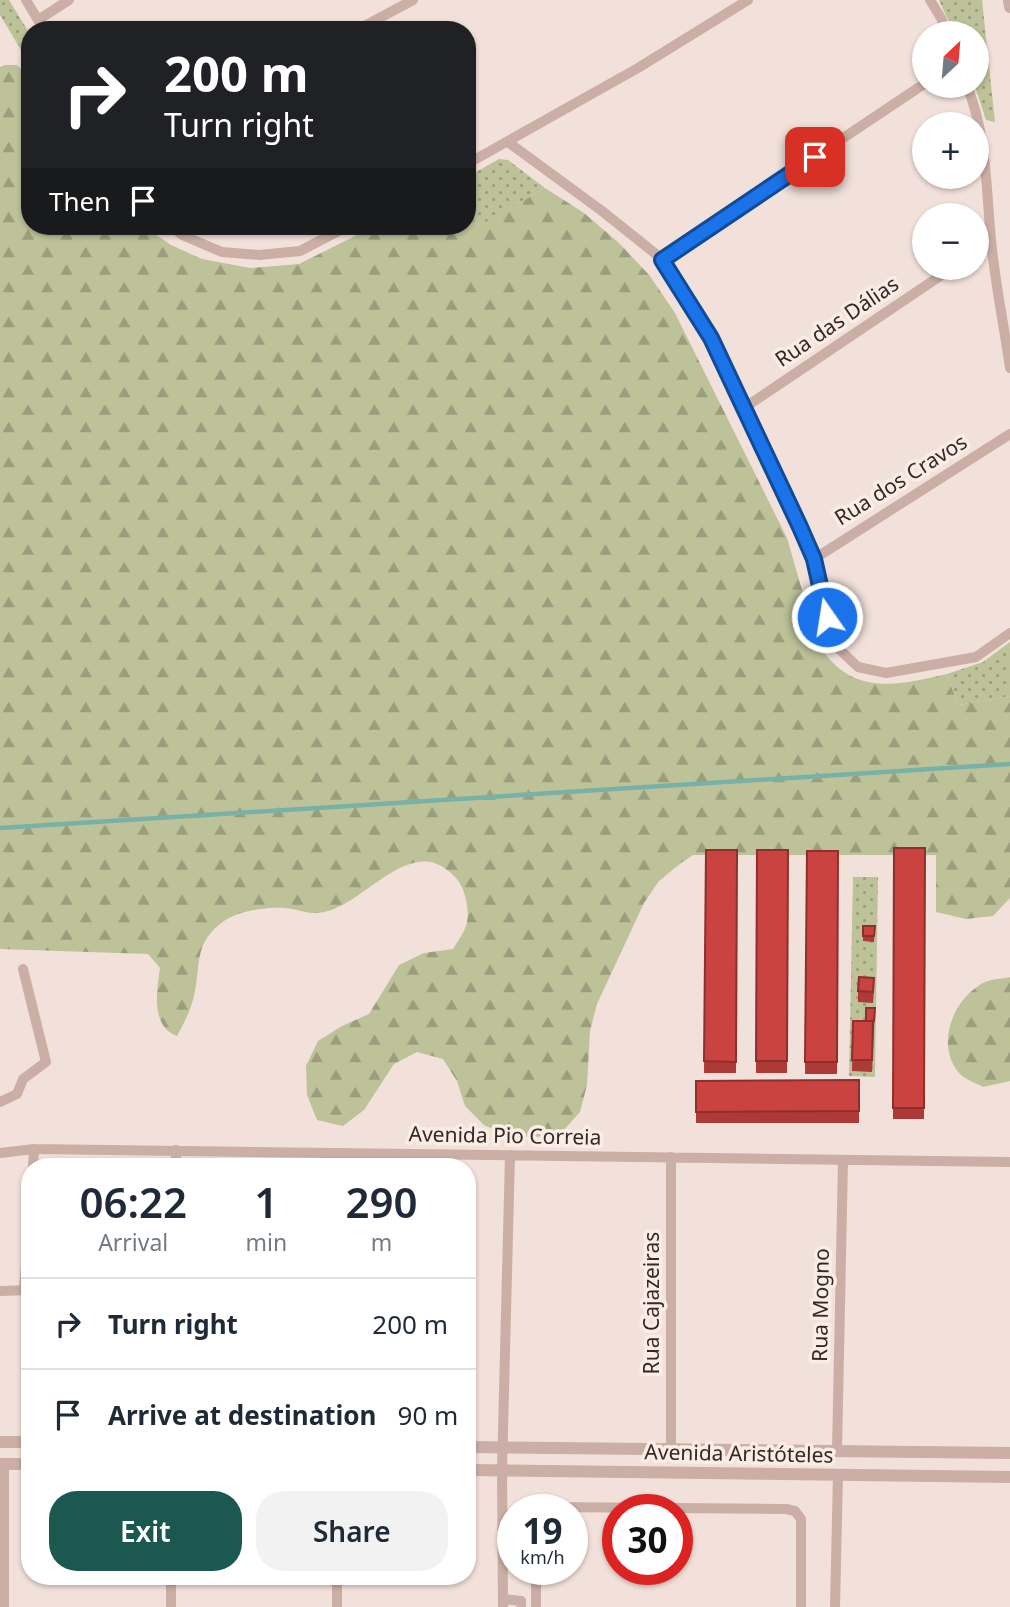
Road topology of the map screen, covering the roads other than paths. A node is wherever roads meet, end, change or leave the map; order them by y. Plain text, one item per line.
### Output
1 (26, 0) edge
2 (69, 0) edge
3 (413, 0) edge
4 (748, 0) edge
5 (930, 0) edge
6 (1009, 0) edge
7 (1010, 7) edge
8 (39, 21) edge
9 (45, 21) edge
10 (374, 21) edge
11 (943, 21) edge
12 (912, 92) edge
13 (972, 98) edge
14 (508, 142) junction
15 (476, 159) edge
16 (183, 235) edge
17 (331, 235) edge
18 (991, 241) joint
19 (662, 260) junction
20 (934, 280) edge
21 (1010, 368) edge
22 (744, 408) junction
23 (1010, 434) edge
24 (814, 559) junction
25 (1010, 633) edge
26 (23, 969) dead end
27 (0, 1102) edge
28 (34, 1149) junction
29 (176, 1150) junction
30 (0, 1153) edge
31 (345, 1153) junction
32 (510, 1155) junction
33 (671, 1157) junction
34 (34, 1158) edge
35 (176, 1158) edge
36 (345, 1158) edge
37 (843, 1160) junction
38 (1010, 1162) edge
39 (21, 1290) edge
40 (0, 1292) edge
41 (0, 1442) edge
42 (21, 1442) edge
43 (476, 1447) edge
44 (504, 1448) junction
45 (671, 1449) junction
46 (837, 1451) junction
47 (1010, 1453) edge
48 (2, 1464) edge
49 (21, 1464) edge
50 (476, 1470) edge
51 (502, 1470) junction
52 (838, 1475) junction
53 (1010, 1477) edge
54 (588, 1507) edge
55 (171, 1585) edge
56 (337, 1585) edge
57 (536, 1585) edge
58 (503, 1603) edge
59 (521, 1604) edge
60 (536, 1604) edge
61 (4, 1607) edge
62 (171, 1607) edge
63 (337, 1607) edge
64 (801, 1607) edge
65 (835, 1607) edge

1 - 8 street
2 - 9 street
3 - 10 street
4 - 14 street
5 - 11 street
6 - 7 street
12 - 19 street
13 - 18 street
14 - 15 street
14 - 19 street
16 - 17 street
18 - 21 street
19 - 22 street
20 - 22 street, Rua das Dálias
22 - 24 street
23 - 24 street, Rua dos Cravos
24 - 25 street
26 - 27 street
28 - 29 street, Avenida Pio Correia
28 - 30 street, Avenida Pio Correia
28 - 34 street
29 - 31 street, Avenida Pio Correia
29 - 35 street
31 - 32 street, Avenida Pio Correia
31 - 36 street
32 - 33 street, Avenida Pio Correia
32 - 44 street
33 - 37 street, Avenida Pio Correia
33 - 45 street, Rua Cajazeiras
37 - 38 street, Avenida Pio Correia
37 - 46 street, Rua Mogno
39 - 40 street
41 - 42 street
43 - 44 street, Avenida Aristóteles
44 - 45 street, Avenida Aristóteles
44 - 51 street
45 - 46 street, Avenida Aristóteles
46 - 47 street, Avenida Aristóteles
48 - 49 street
48 - 61 street
50 - 51 street, Avenida Aristóteles
51 - 52 street, Avenida Aristóteles
51 - 58 street
52 - 53 street, Avenida Aristóteles
52 - 65 street
54 - 64 street
55 - 62 street
56 - 63 street
57 - 60 street
58 - 59 street
59 - 60 street

